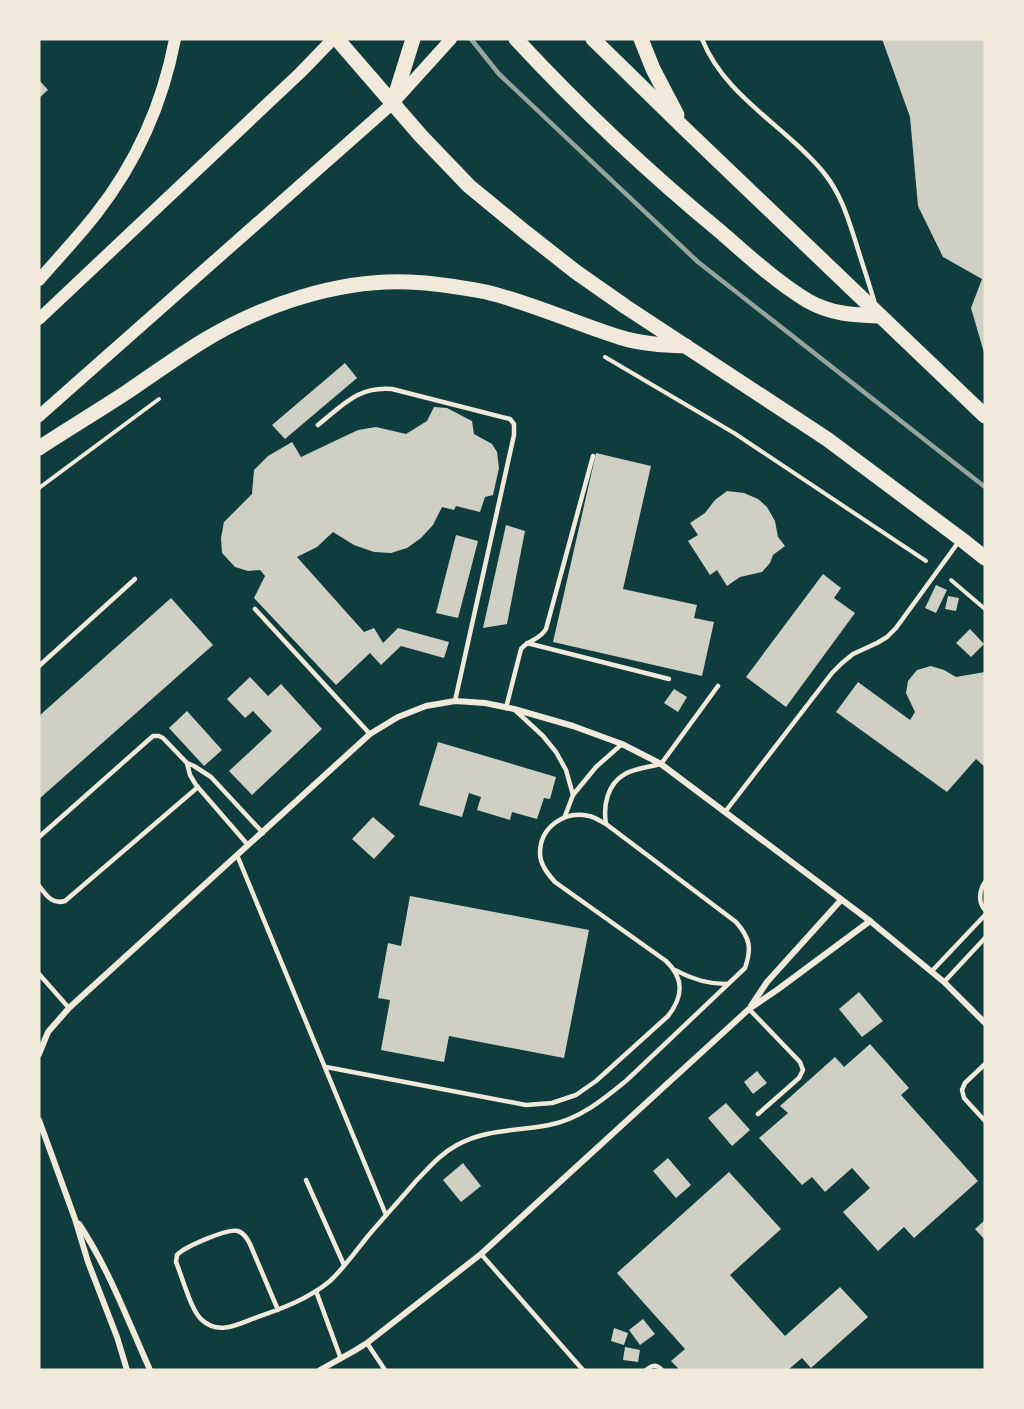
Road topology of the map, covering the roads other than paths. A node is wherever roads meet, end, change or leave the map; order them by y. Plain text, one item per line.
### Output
1 (175, 39) edge
2 (335, 39) edge
3 (413, 39) edge
4 (451, 39) edge
5 (516, 39) edge
6 (593, 39) edge
7 (641, 39) edge
8 (702, 39) edge
9 (393, 103) junction
10 (684, 129) junction
11 (39, 280) edge
12 (879, 316) junction
13 (39, 319) edge
14 (688, 346) junction
15 (39, 416) edge
16 (985, 416) edge
17 (318, 425) dead end
18 (39, 448) edge
19 (593, 456) dead end
20 (961, 539) junction
21 (985, 558) edge
22 (135, 579) dead end
23 (255, 609) dead end
24 (527, 643) junction
25 (39, 666) edge
26 (669, 679) dead end
27 (718, 686) dead end
28 (455, 701) junction
29 (506, 708) junction
30 (514, 709) junction
31 (370, 734) junction
32 (622, 744) junction
33 (187, 763) junction
34 (662, 764) junction
35 (198, 788) junction
36 (573, 795) junction
37 (725, 812) junction
38 (565, 816) junction
39 (606, 824) junction
40 (263, 832) junction
41 (39, 837) edge
42 (248, 845) junction
43 (237, 855) junction
44 (985, 882) edge
45 (39, 886) edge
46 (841, 900) junction
47 (985, 910) edge
48 (985, 915) edge
49 (870, 921) junction
50 (985, 938) edge
51 (675, 970) junction
52 (931, 972) junction
53 (39, 974) edge
54 (944, 982) junction
55 (727, 984) junction
56 (69, 1008) junction
57 (749, 1009) junction
58 (985, 1023) edge
59 (39, 1053) edge
60 (985, 1064) edge
61 (326, 1067) junction
62 (758, 1114) dead end
63 (39, 1120) edge
64 (985, 1121) edge
65 (306, 1180) dead end
66 (386, 1215) junction
67 (75, 1219) junction
68 (481, 1254) junction
69 (344, 1265) junction
70 (316, 1291) junction
71 (278, 1310) junction
72 (367, 1342) junction
73 (340, 1359) junction
74 (127, 1370) edge
75 (150, 1370) edge
76 (320, 1370) edge
77 (385, 1370) edge
78 (584, 1370) edge
79 (646, 1370) edge
80 (662, 1370) edge

1 - 11 main road
2 - 9 main road
2 - 13 main road
3 - 9 main road
4 - 9 main road
5 - 12 main road
6 - 10 main road
7 - 10 main road
8 - 12 lane
9 - 14 main road
9 - 15 main road
10 - 12 main road
12 - 16 main road
14 - 18 main road
14 - 20 main road
17 - 28 lane
19 - 24 lane
20 - 21 main road
20 - 37 lane
22 - 25 lane
23 - 31 lane
24 - 26 lane
24 - 29 lane
27 - 34 lane
28 - 29 street
28 - 31 street
29 - 30 street
30 - 32 street
30 - 36 lane
31 - 40 street
32 - 34 street
32 - 36 lane
33 - 35 lane
33 - 40 lane
33 - 41 lane
34 - 37 street
34 - 39 lane
35 - 42 lane
35 - 45 lane
36 - 38 lane
37 - 46 street
38 - 39 lane
38 - 51 lane
39 - 55 lane
40 - 42 street
42 - 43 street
43 - 56 street
43 - 61 lane
44 - 47 lane
46 - 49 street
46 - 57 street
48 - 52 lane
49 - 52 street
49 - 57 street
50 - 54 lane
51 - 55 lane
51 - 61 lane
52 - 54 street
53 - 56 lane
54 - 58 street
55 - 66 lane
56 - 59 street
57 - 62 lane
57 - 68 street
60 - 64 lane
61 - 66 lane
63 - 67 street
65 - 69 lane
66 - 69 lane
67 - 74 street
67 - 75 street
68 - 72 street
68 - 78 lane
69 - 70 lane
70 - 71 lane
70 - 73 lane
71 - 71 lane
72 - 73 street
72 - 77 lane
73 - 76 street
79 - 80 lane

